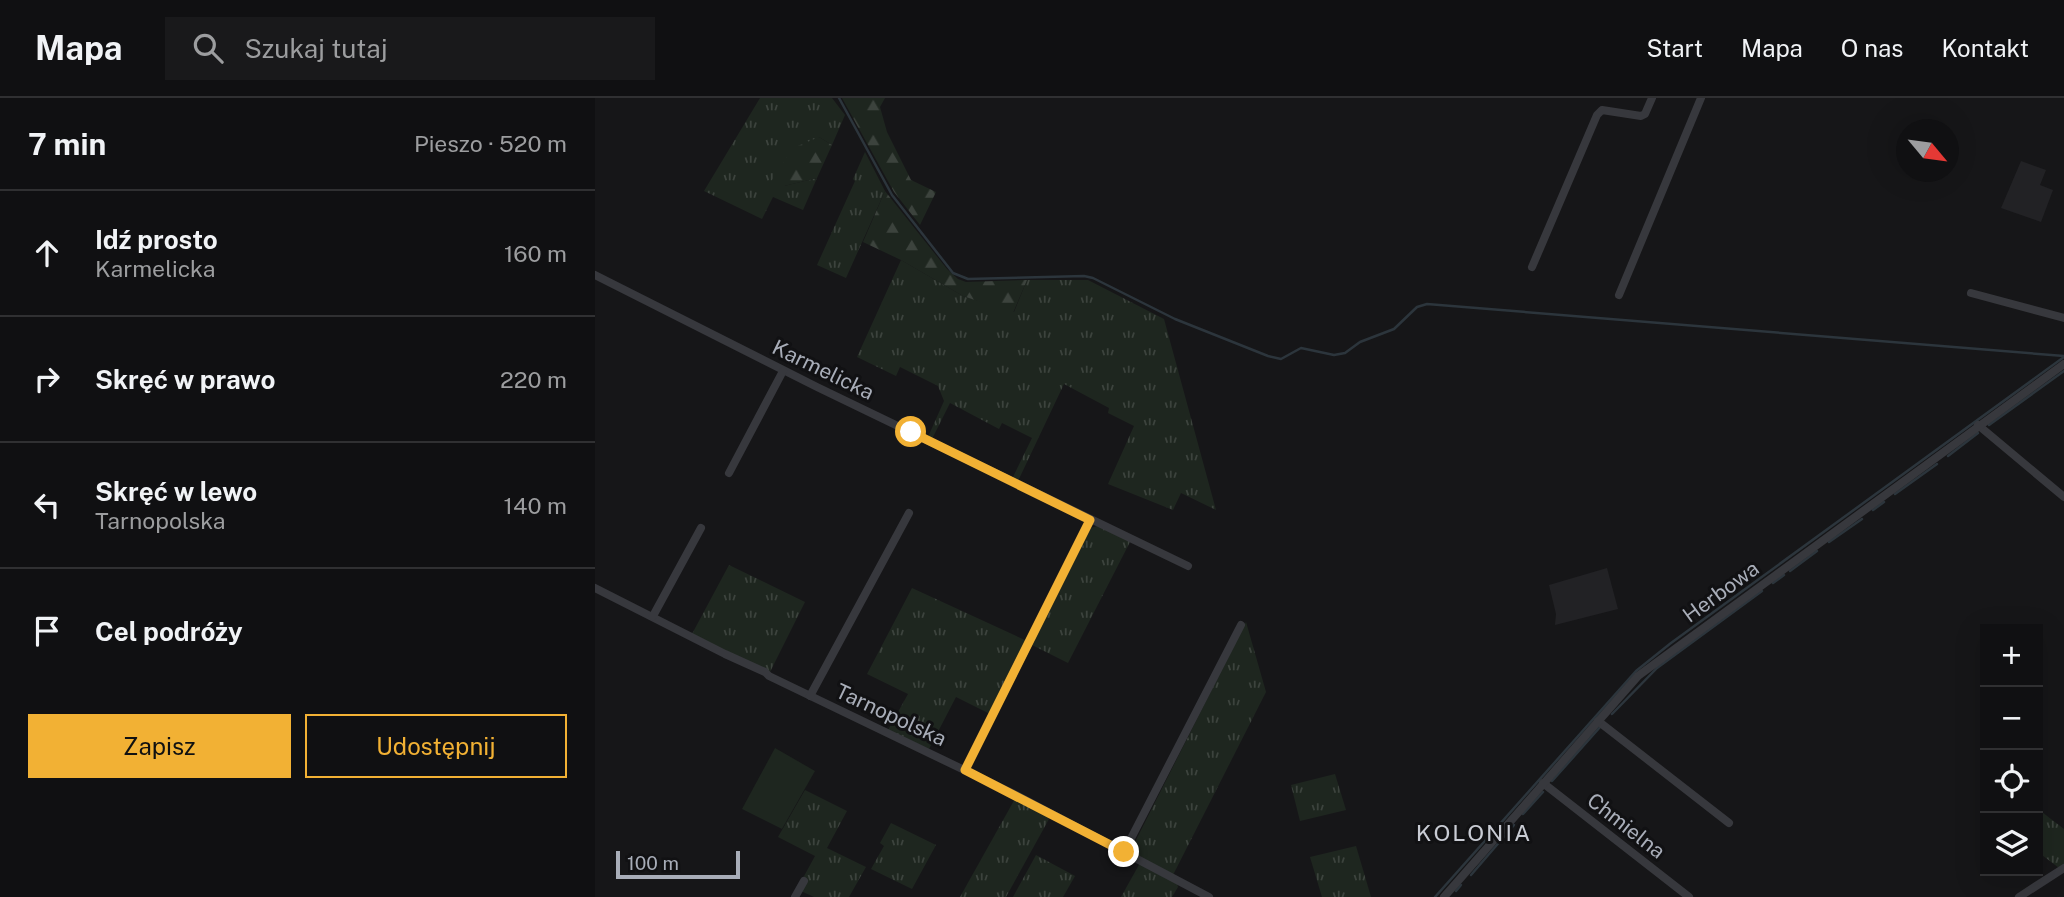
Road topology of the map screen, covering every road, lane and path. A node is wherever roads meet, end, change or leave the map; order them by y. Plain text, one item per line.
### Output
1 (1652, 98) edge
2 (1701, 98) edge
3 (1532, 267) dead end
4 (595, 275) edge
5 (1971, 293) dead end
6 (1619, 295) dead end
7 (2064, 318) edge
8 (2064, 364) edge
9 (783, 371) junction
10 (1978, 425) junction
11 (729, 473) dead end
12 (2064, 497) edge
13 (909, 513) dead end
14 (1090, 520) junction
15 (701, 528) dead end
16 (1188, 566) dead end
17 (595, 588) edge
18 (653, 616) junction
19 (1241, 625) dead end
20 (810, 696) junction
21 (1598, 721) junction
22 (965, 770) junction
23 (1543, 783) junction
24 (1729, 823) dead end
25 (1124, 852) junction
26 (2064, 868) edge
27 (804, 881) dead end
28 (795, 897) edge
29 (1209, 897) edge
30 (1444, 897) edge
31 (1689, 897) edge
32 (2019, 897) edge

1 - 3 street
2 - 6 street
4 - 9 street, Karmelicka
5 - 7 street
8 - 10 street, Herbowa
9 - 11 street
9 - 14 street, Karmelicka
10 - 12 street
10 - 21 street, Herbowa
13 - 20 street
14 - 16 street, Karmelicka
14 - 22 street
15 - 18 street
17 - 18 street, Tarnopolska
18 - 20 street, Tarnopolska
19 - 25 street
20 - 22 street, Tarnopolska
21 - 23 street, Herbowa
21 - 24 street
22 - 25 street, Tarnopolska
23 - 30 street, Herbowa
23 - 31 street, Chmielna
25 - 29 street, Tarnopolska
26 - 32 street
27 - 28 street

